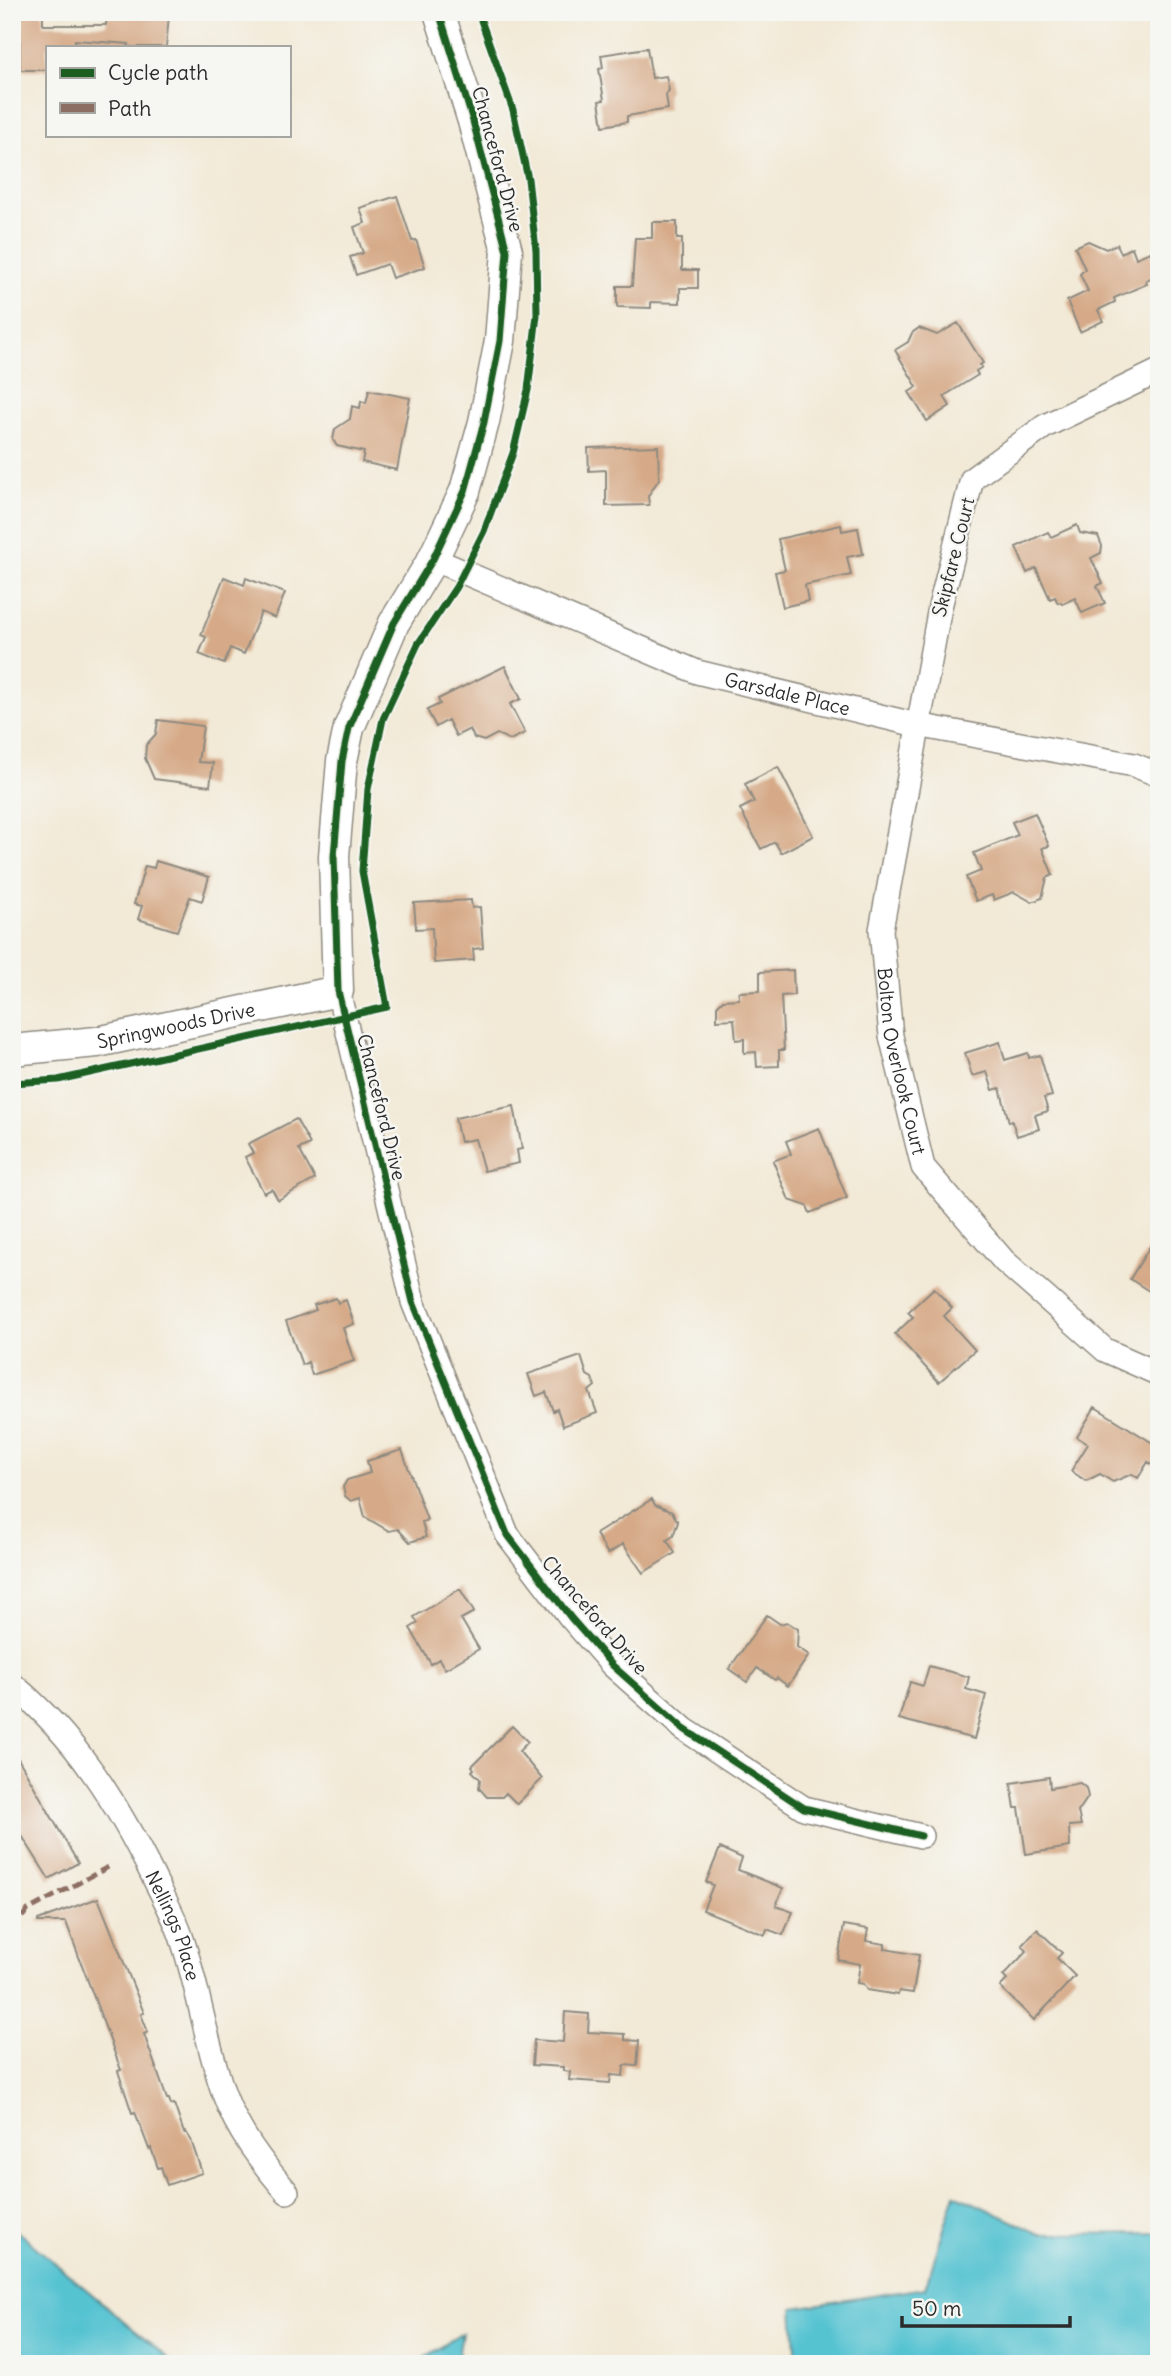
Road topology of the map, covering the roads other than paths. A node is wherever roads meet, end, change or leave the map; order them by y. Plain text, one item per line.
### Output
1 (439, 12) edge
2 (1159, 372) edge
3 (433, 559) junction
4 (917, 725) junction
5 (1159, 775) edge
6 (338, 991) junction
7 (12, 1051) edge
8 (1159, 1374) edge
9 (12, 1684) edge
10 (921, 1836) dead end
11 (287, 2192) dead end

1 - 3 street, Chanceford Drive
2 - 4 street, Skipfare Court
3 - 4 street, Garsdale Place
3 - 6 street, Chanceford Drive
4 - 5 street, Garsdale Place
4 - 8 street, Bolton Overlook Court
6 - 7 street, Springwoods Drive
6 - 10 street, Chanceford Drive
9 - 11 street, Nellings Place

